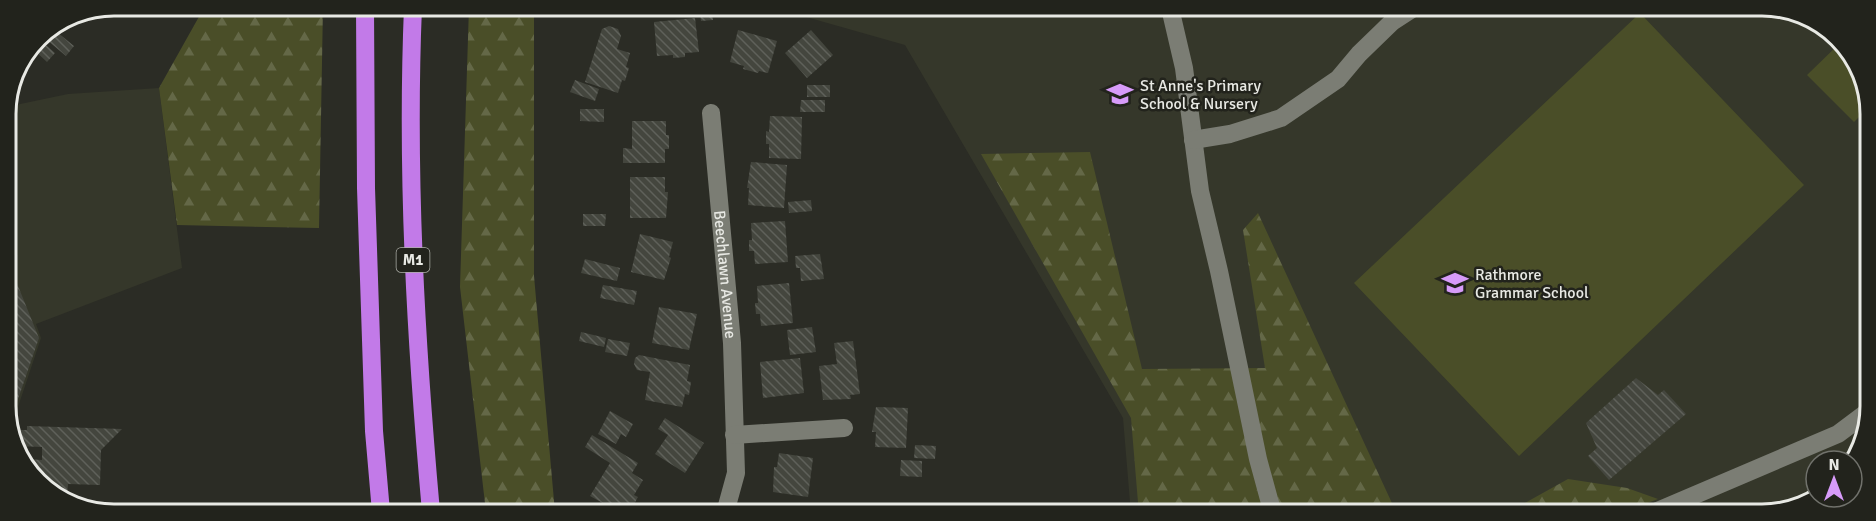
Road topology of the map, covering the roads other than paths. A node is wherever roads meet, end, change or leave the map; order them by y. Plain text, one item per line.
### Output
1 (365, 16) edge
2 (413, 16) edge
3 (1172, 16) edge
4 (1387, 16) edge
5 (711, 113) dead end
6 (1193, 140) junction
7 (1859, 418) edge
8 (844, 428) dead end
9 (734, 435) junction
10 (380, 504) edge
11 (430, 504) edge
12 (727, 504) edge
13 (1270, 504) edge
14 (1672, 504) edge

1 - 10 highway
2 - 11 highway, M1
3 - 6 street
4 - 6 street
5 - 9 street, Beechlawn Avenue
6 - 13 street
7 - 14 street
8 - 9 street
9 - 12 street, Beechlawn Avenue

